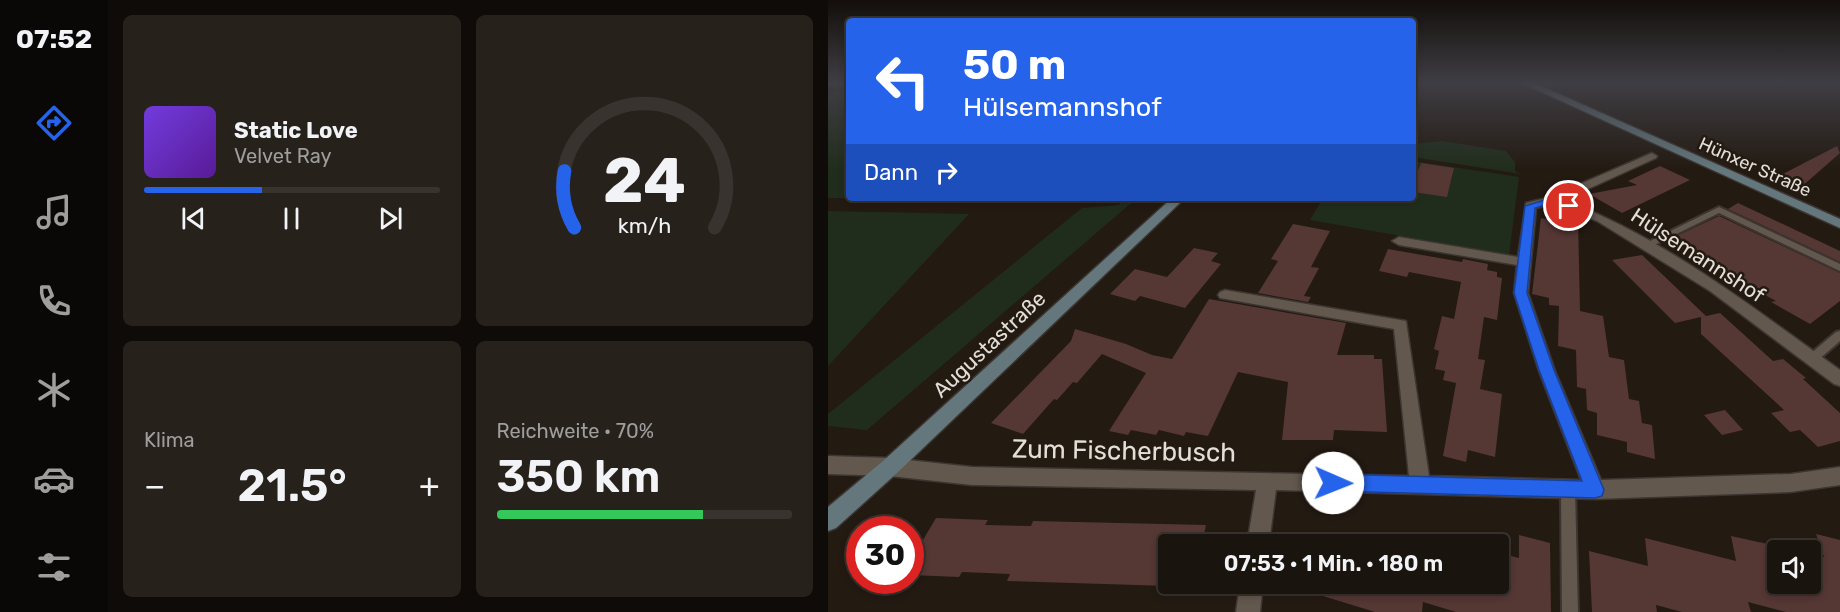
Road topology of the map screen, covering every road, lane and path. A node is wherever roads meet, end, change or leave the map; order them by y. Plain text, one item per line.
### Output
1 (1590, 112) edge
2 (1652, 156) dead end
3 (1554, 200) junction
4 (1176, 201) edge
5 (1840, 224) edge
6 (1399, 241) dead end
7 (1647, 245) junction
8 (1522, 262) junction
9 (1840, 268) edge
10 (1225, 295) dead end
11 (1840, 335) edge
12 (1813, 358) junction
13 (1840, 379) edge
14 (828, 465) edge
15 (890, 467) junction
16 (1840, 476) edge
17 (1267, 481) junction
18 (1420, 485) junction
19 (1569, 490) junction
20 (1595, 490) junction
21 (828, 521) edge
22 (1259, 534) edge
23 (1251, 594) edge
24 (1248, 612) edge
25 (1570, 612) edge

1 - 5 main road, Hünxer Straße
2 - 3 street
3 - 7 street, Hülsemannshof
3 - 8 street
4 - 15 main road, Augustastraße
6 - 8 street
7 - 9 lane
7 - 12 street, Hülsemannshof
8 - 20 street
10 - 18 street
11 - 12 lane
12 - 13 street, Hülsemannshof
14 - 15 street, Zum Fischerbusch
15 - 17 street, Zum Fischerbusch
15 - 21 main road, Augustastraße
16 - 20 street, Zum Fischerbusch
17 - 18 street, Zum Fischerbusch
17 - 22 street
18 - 19 street, Zum Fischerbusch
19 - 20 street, Zum Fischerbusch
19 - 25 lane
23 - 24 street

